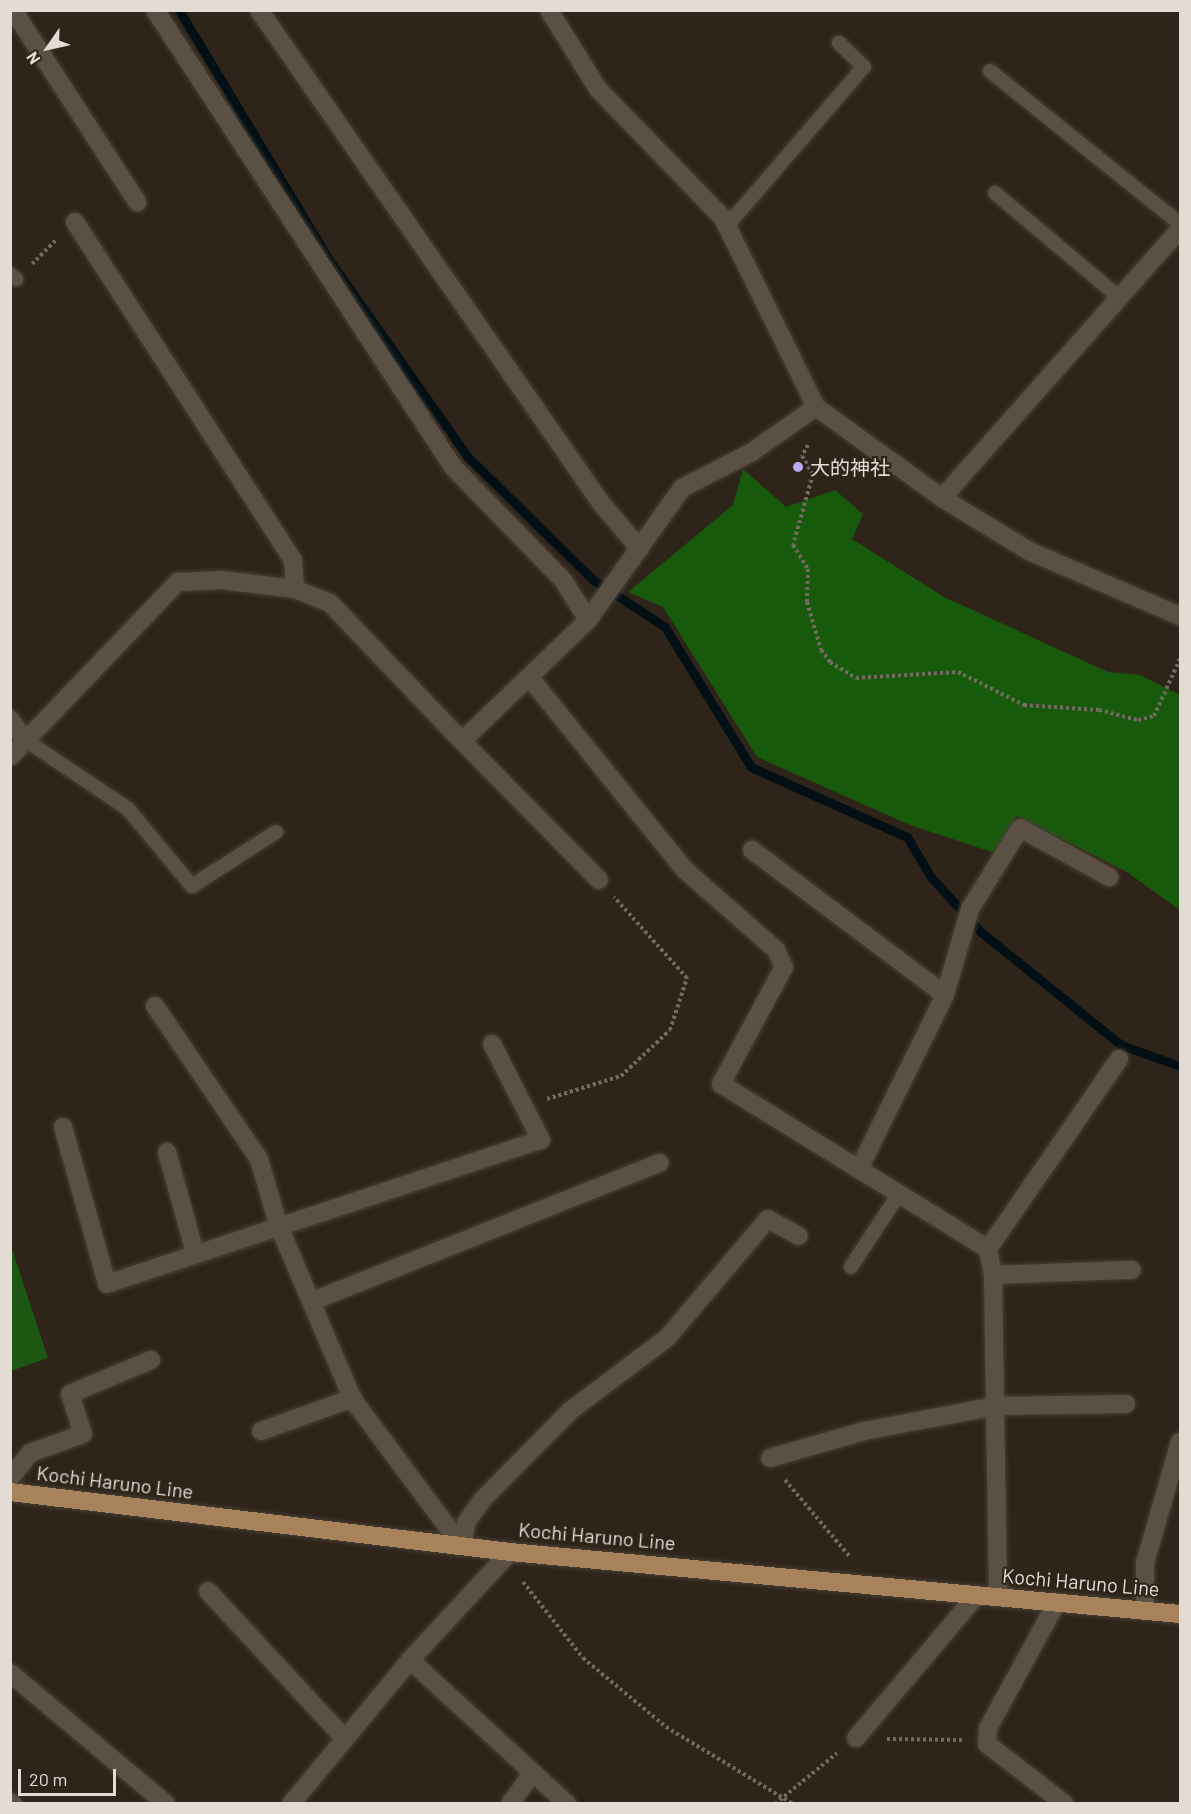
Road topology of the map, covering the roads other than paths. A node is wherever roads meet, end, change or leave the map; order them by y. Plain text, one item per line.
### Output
1 (13, 10) edge
2 (155, 10) edge
3 (259, 10) edge
4 (549, 10) edge
5 (839, 44) dead end
6 (990, 71) dead end
7 (995, 193) dead end
8 (137, 202) dead end
9 (75, 222) road end
10 (1180, 224) edge
11 (727, 226) junction
12 (1180, 229) edge
13 (1120, 298) junction
14 (816, 406) junction
15 (942, 498) junction
16 (640, 549) junction
17 (295, 589) junction
18 (1180, 615) edge
19 (588, 620) junction
20 (530, 678) junction
21 (10, 719) edge
22 (24, 739) junction
23 (462, 741) junction
24 (10, 757) edge
25 (276, 832) dead end
26 (752, 850) dead end
27 (1109, 878) dead end
28 (599, 880) road end
29 (945, 995) junction
30 (155, 1006) dead end
31 (492, 1044) dead end
32 (1119, 1059) dead end
33 (63, 1127) dead end
34 (167, 1152) dead end
35 (660, 1163) dead end
36 (859, 1169) junction
37 (897, 1195) junction
38 (278, 1224) junction
39 (799, 1236) dead end
40 (988, 1250) junction
41 (195, 1253) junction
42 (851, 1267) dead end
43 (1132, 1270) dead end
44 (993, 1275) junction
45 (315, 1300) junction
46 (151, 1360) dead end
47 (353, 1398) junction
48 (1126, 1404) dead end
49 (996, 1406) junction
50 (261, 1431) dead end
51 (1180, 1442) edge
52 (770, 1458) road end
53 (10, 1478) edge
54 (10, 1492) edge
55 (462, 1546) junction
56 (510, 1552) junction
57 (208, 1591) dead end
58 (977, 1595) junction
59 (998, 1597) junction
60 (1057, 1602) junction
61 (1145, 1610) junction
62 (1180, 1614) edge
63 (410, 1660) junction
64 (10, 1673) edge
65 (344, 1738) junction
66 (856, 1738) dead end
67 (533, 1772) junction
68 (166, 1803) edge
69 (291, 1803) edge
70 (510, 1803) edge
71 (567, 1803) edge
72 (1065, 1803) edge

1 - 8 street
2 - 19 street
3 - 16 street
4 - 11 street
5 - 11 lane
6 - 10 lane
7 - 13 lane
9 - 17 street
11 - 14 street
12 - 13 street
13 - 15 street
14 - 15 street
14 - 16 street
15 - 18 street
16 - 19 street
17 - 22 street
17 - 23 street
19 - 20 street
20 - 23 street
20 - 36 street
21 - 22 street
22 - 24 street
22 - 25 lane
23 - 28 street
26 - 29 street
27 - 29 street
29 - 36 street
30 - 38 street
31 - 38 street
32 - 40 street
33 - 41 street
34 - 41 street
35 - 45 street
36 - 37 street
37 - 40 street
37 - 42 lane
38 - 41 street
38 - 45 street
39 - 55 street
40 - 44 street
43 - 44 street
44 - 49 street
45 - 47 street
46 - 53 street
47 - 50 street
47 - 55 street
48 - 49 street
49 - 52 street
49 - 59 street
51 - 61 street
54 - 55 main road, Kochi Haruno Line
55 - 56 main road, Kochi Haruno Line
56 - 58 main road, Kochi Haruno Line
56 - 63 street
57 - 65 street
58 - 59 main road, Kochi Haruno Line
58 - 66 street
59 - 60 main road, Kochi Haruno Line
60 - 61 main road, Kochi Haruno Line
60 - 72 street
61 - 62 main road, Kochi Haruno Line
63 - 65 street
63 - 67 street
64 - 68 street
65 - 69 street
67 - 70 street
67 - 71 street

